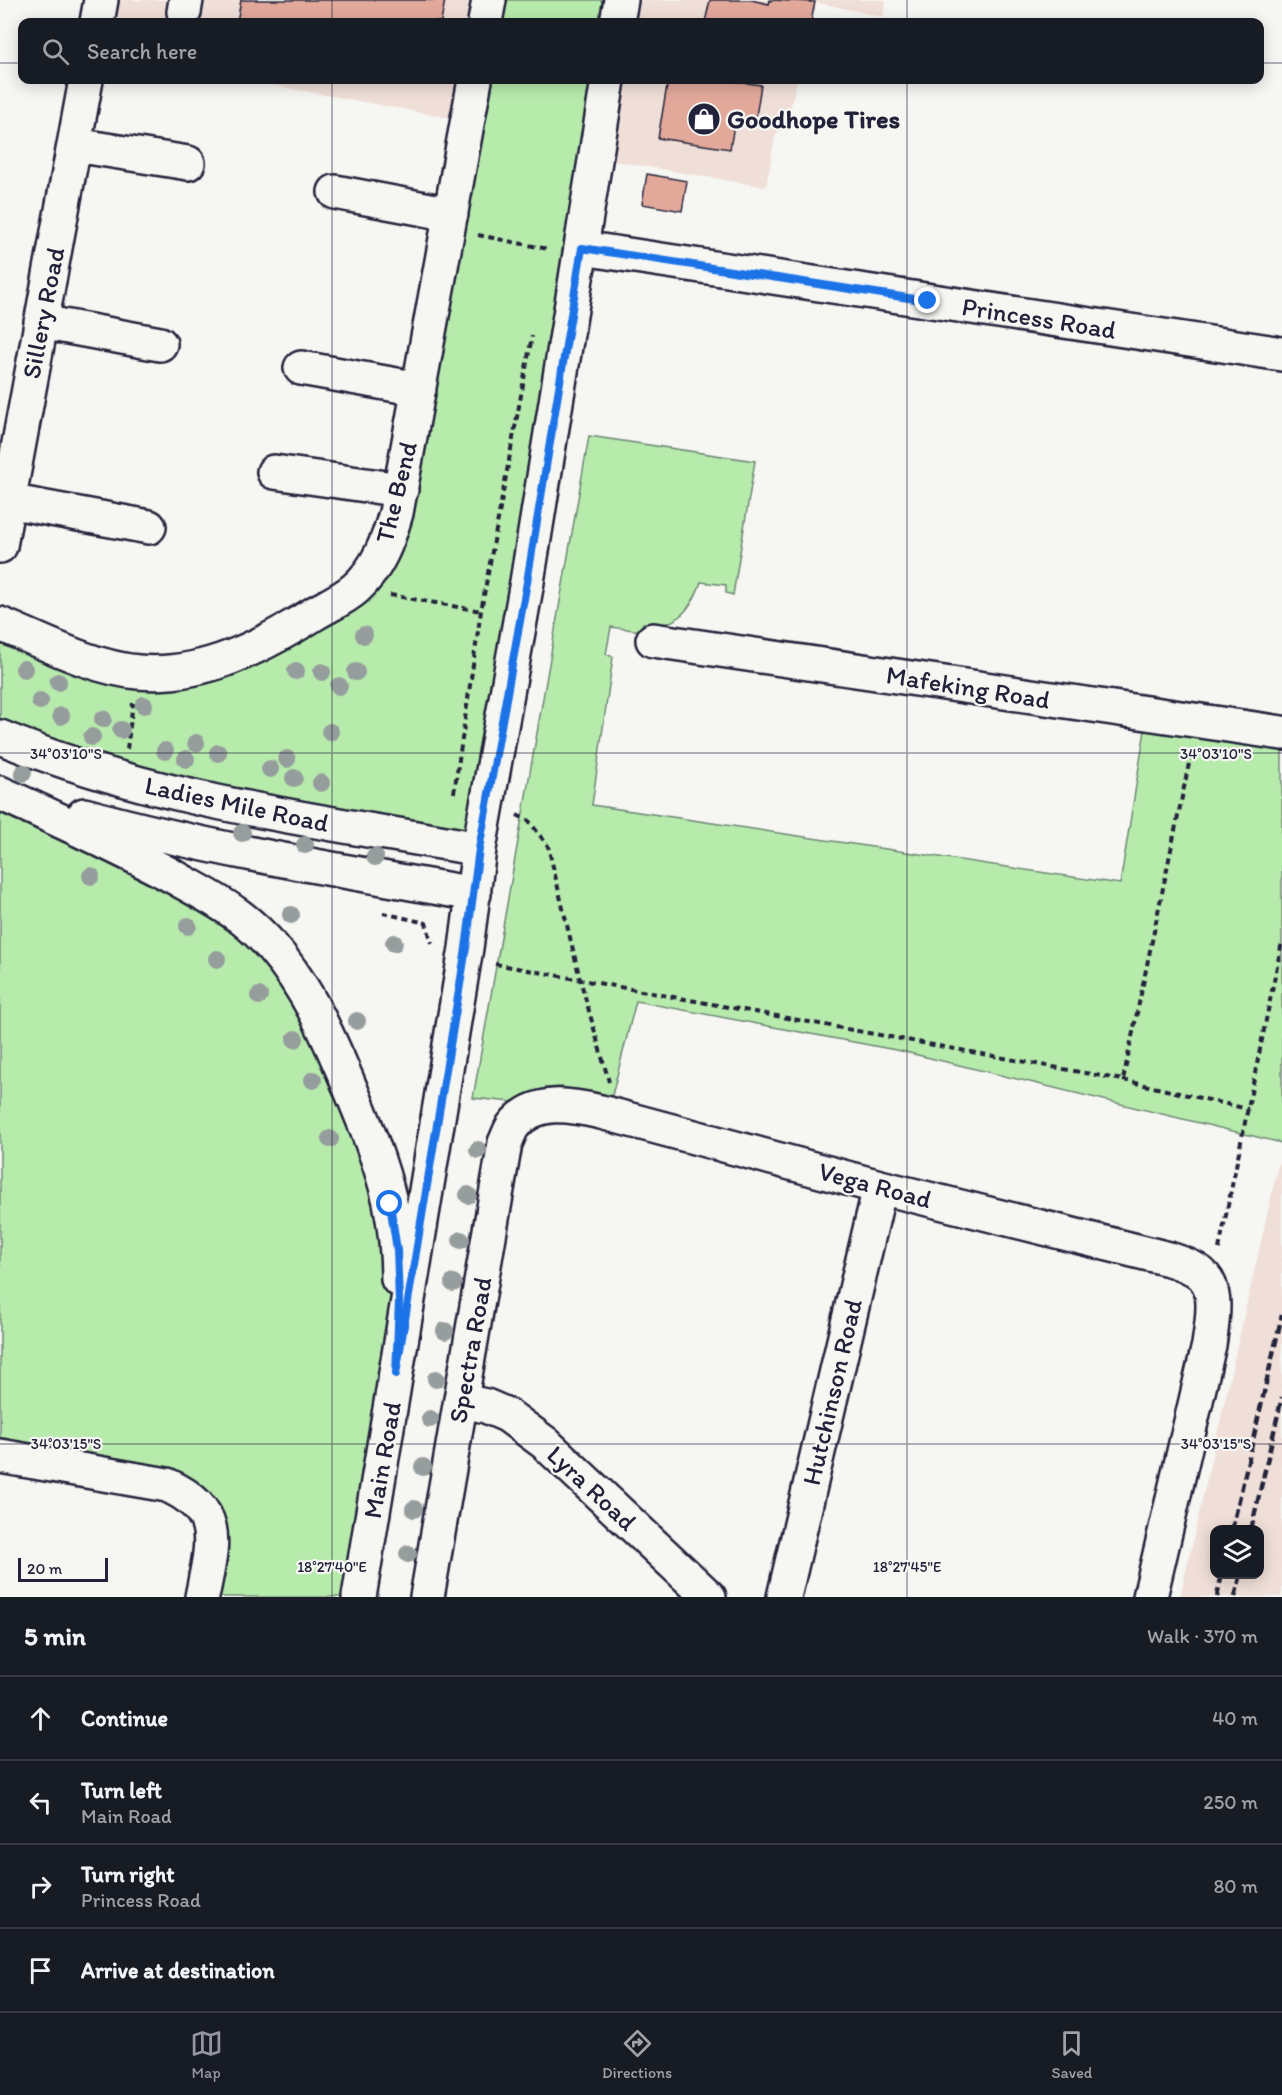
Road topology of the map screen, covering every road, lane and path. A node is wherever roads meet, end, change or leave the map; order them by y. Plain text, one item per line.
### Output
1 (101, 0) edge
2 (489, 0) edge
3 (621, 0) edge
4 (98, 18) edge
5 (486, 18) edge
6 (618, 18) edge
7 (85, 84) edge
8 (474, 84) edge
9 (607, 84) edge
10 (75, 145) junction
11 (188, 163) dead end
12 (335, 192) dead end
13 (441, 217) junction
14 (550, 239) dead end
15 (582, 248) junction
16 (548, 249) junction
17 (546, 260) dead end
18 (41, 322) junction
19 (533, 331) dead end
20 (160, 344) dead end
21 (1282, 354) edge
22 (301, 368) dead end
23 (419, 389) junction
24 (274, 472) dead end
25 (401, 490) junction
26 (8, 501) junction
27 (149, 527) dead end
28 (0, 546) edge
29 (355, 589) junction
30 (481, 611) junction
31 (0, 624) edge
32 (653, 640) dead end
33 (136, 672) junction
34 (1198, 721) junction
35 (1282, 734) edge
36 (0, 737) edge
37 (126, 759) dead end
38 (0, 788) edge
39 (0, 793) edge
40 (454, 793) dead end
41 (517, 815) dead end
42 (479, 849) junction
43 (474, 894) junction
44 (426, 923) dead end
45 (1282, 942) edge
46 (432, 943) dead end
47 (491, 963) dead end
48 (580, 979) junction
49 (1123, 1080) junction
50 (1248, 1109) junction
51 (530, 1111) joint
52 (601, 1112) junction
53 (880, 1186) junction
54 (1211, 1289) junction
55 (396, 1374) junction
56 (462, 1401) junction
57 (0, 1456) edge
58 (202, 1597) edge
59 (359, 1597) edge
60 (428, 1597) edge
61 (709, 1597) edge
62 (784, 1597) edge
63 (1150, 1597) edge

1 - 4 street
2 - 5 street
3 - 6 street
7 - 10 street, Sillery Road
8 - 13 street, The Bend
9 - 15 street, Main Road
10 - 11 street
10 - 18 street, Sillery Road
12 - 13 street
13 - 16 path
13 - 23 street, The Bend
14 - 16 path
15 - 21 street, Princess Road
15 - 42 street, Main Road
16 - 17 path
18 - 20 street
18 - 26 street, Sillery Road
19 - 30 path
22 - 23 street
23 - 25 street, The Bend
24 - 25 street
25 - 29 street, The Bend
26 - 27 street
26 - 28 street, Sillery Road
29 - 30 path
29 - 33 street, The Bend
30 - 40 path
31 - 33 street, The Bend
32 - 34 street, Mafeking Road
33 - 37 path
34 - 35 street, Mafeking Road
34 - 49 path
36 - 42 street, Ladies Mile Road
38 - 43 street, Ladies Mile Road
39 - 55 street
41 - 48 path
42 - 43 street, Main Road
43 - 55 street, Main Road
44 - 46 path
45 - 50 path
47 - 48 path
48 - 49 path
48 - 52 path
49 - 50 path
50 - 54 path
51 - 52 street, Vega Road
51 - 56 street, Spectra Road
52 - 53 street, Vega Road
53 - 54 street, Vega Road
53 - 62 street, Hutchinson Road
54 - 63 street
55 - 59 street, Main Road
56 - 60 street, Spectra Road
56 - 61 street, Lyra Road
57 - 58 street

